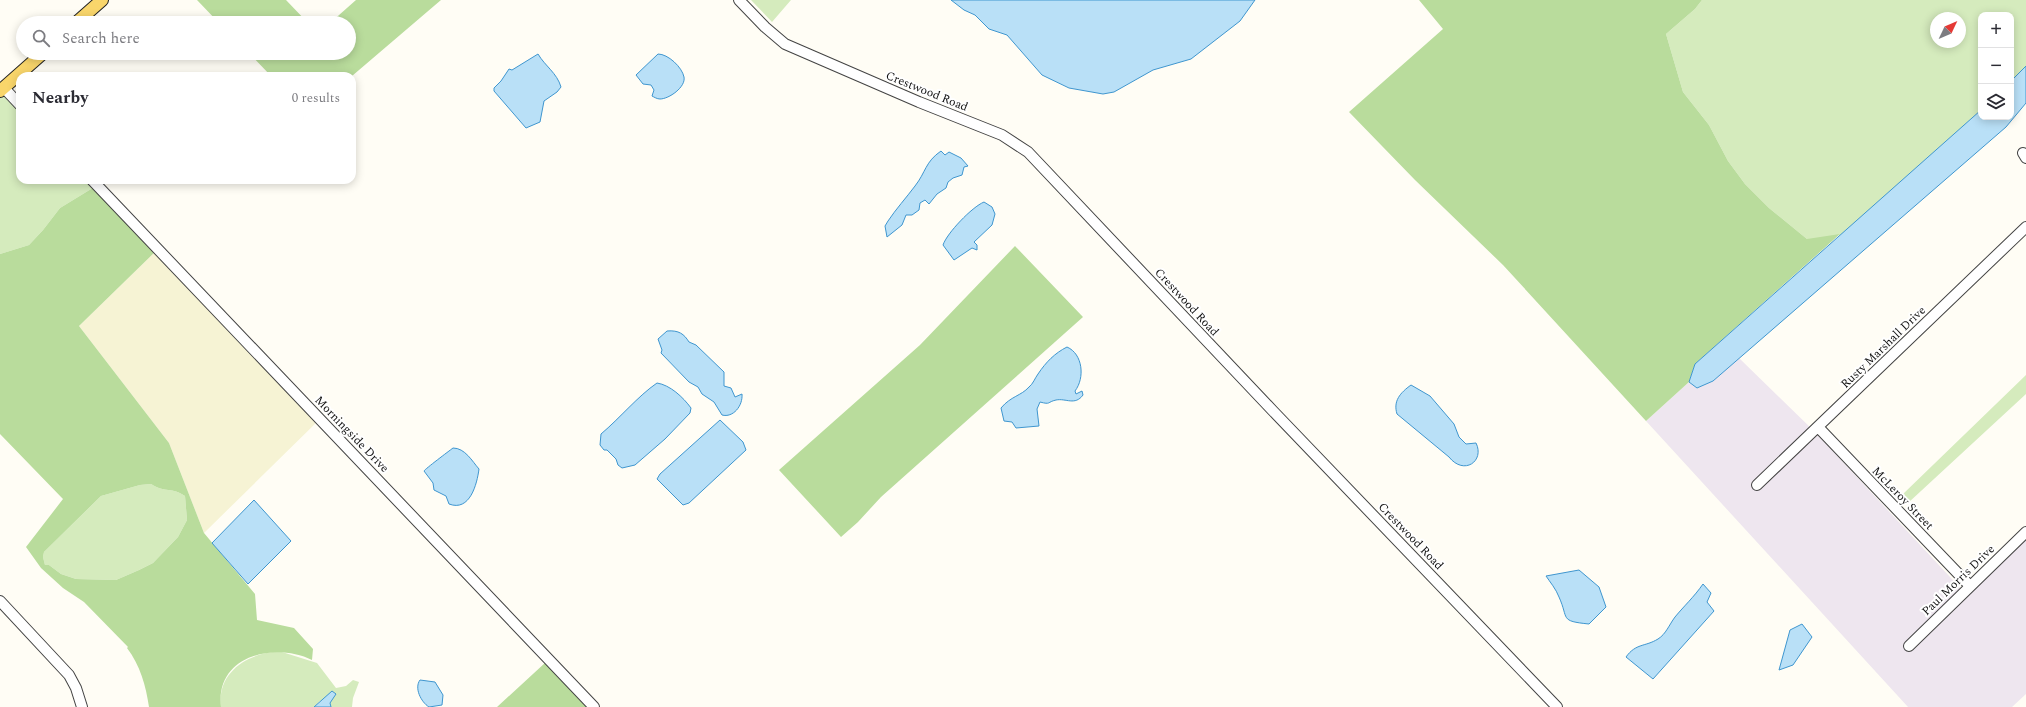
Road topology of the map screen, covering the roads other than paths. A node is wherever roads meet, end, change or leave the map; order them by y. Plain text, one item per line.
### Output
1 (102, 0) edge
2 (739, 0) edge
3 (84, 16) edge
4 (35, 60) edge
5 (21, 72) edge
6 (16, 77) edge
7 (2, 89) edge
8 (16, 101) edge
9 (96, 184) edge
10 (2026, 226) edge
11 (1818, 427) junction
12 (1757, 485) dead end
13 (2026, 532) edge
14 (1970, 586) junction
15 (0, 601) edge
16 (1909, 646) dead end
17 (82, 707) edge
18 (594, 707) edge
19 (1557, 707) edge

1 - 3 main road
2 - 19 street, Crestwood Road
4 - 5 main road
6 - 7 main road
7 - 8 street
9 - 18 street, Morningside Drive
10 - 11 street, Rusty Marshall Drive
11 - 12 street, Rusty Marshall Drive
11 - 14 street, McLeroy Street
13 - 14 street, Paul Morris Drive
14 - 16 street, Paul Morris Drive
15 - 17 street

